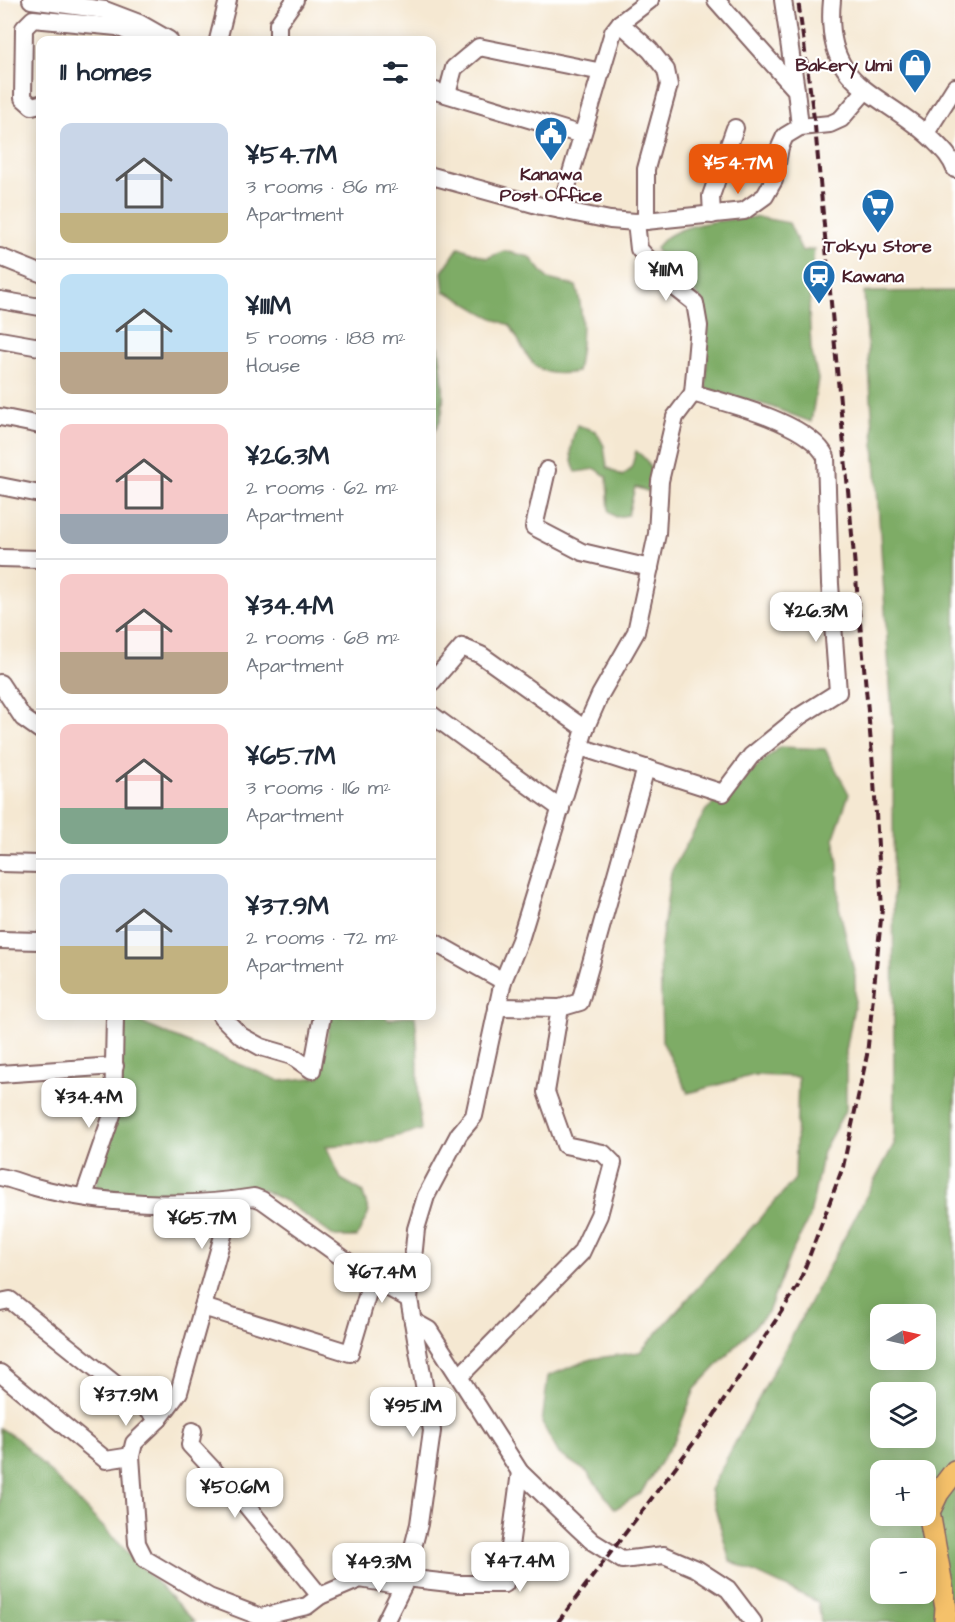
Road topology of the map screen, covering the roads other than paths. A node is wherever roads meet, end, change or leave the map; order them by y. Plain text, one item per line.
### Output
1 (31, 0) edge
2 (228, 0) edge
3 (295, 0) edge
4 (650, 0) edge
5 (716, 0) edge
6 (783, 0) edge
7 (832, 0) edge
8 (620, 24) junction
9 (138, 36) edge
10 (162, 36) edge
11 (219, 36) edge
12 (278, 36) edge
13 (602, 72) junction
14 (955, 87) edge
15 (796, 90) junction
16 (865, 91) junction
17 (440, 92) edge
18 (36, 105) edge
19 (800, 127) junction
20 (735, 128) dead end
21 (926, 133) junction
22 (582, 135) junction
23 (955, 169) edge
24 (436, 177) edge
25 (560, 210) junction
26 (712, 215) junction
27 (641, 222) junction
28 (0, 258) edge
29 (36, 272) edge
30 (0, 300) edge
31 (36, 306) edge
32 (0, 340) edge
33 (36, 346) edge
34 (693, 393) junction
35 (0, 417) edge
36 (36, 424) edge
37 (547, 471) dead end
38 (0, 486) edge
39 (36, 493) edge
40 (0, 558) edge
41 (36, 560) edge
42 (650, 568) junction
43 (436, 676) edge
44 (0, 682) edge
45 (436, 718) edge
46 (36, 727) edge
47 (585, 729) junction
48 (580, 747) junction
49 (645, 768) junction
50 (561, 809) junction
51 (0, 863) edge
52 (36, 864) edge
53 (0, 940) edge
54 (36, 941) edge
55 (436, 943) edge
56 (503, 981) junction
57 (497, 1007) junction
58 (560, 1008) junction
59 (115, 1020) edge
60 (225, 1020) edge
61 (321, 1020) edge
62 (115, 1066) junction
63 (0, 1074) edge
64 (0, 1177) edge
65 (84, 1196) junction
66 (233, 1200) junction
67 (372, 1279) junction
68 (409, 1299) junction
69 (0, 1302) edge
70 (203, 1307) junction
71 (413, 1321) junction
72 (0, 1373) edge
73 (460, 1376) junction
74 (159, 1419) junction
75 (193, 1431) dead end
76 (131, 1456) junction
77 (955, 1471) edge
78 (520, 1472) junction
79 (404, 1582) junction
80 (320, 1596) junction
81 (385, 1622) edge
82 (753, 1622) edge
83 (945, 1622) edge

1 - 10 street
2 - 11 street
3 - 12 street
4 - 8 street
5 - 15 street
6 - 15 street
7 - 16 street
8 - 13 street
8 - 27 street
9 - 18 street
13 - 17 street
13 - 22 street
14 - 21 street
15 - 19 street
16 - 19 street
16 - 21 street
17 - 22 street
19 - 26 street
20 - 26 street
21 - 23 street
22 - 25 street
24 - 25 street
25 - 27 street
26 - 27 street
27 - 34 street
28 - 29 street
30 - 31 street
32 - 33 street
34 - 42 street
34 - 49 street
35 - 36 street
37 - 42 street
38 - 39 street
40 - 41 street
42 - 47 street
43 - 47 street
44 - 46 street
45 - 50 street
47 - 48 street
48 - 49 street
48 - 50 street
49 - 58 street
50 - 56 street
51 - 52 street
53 - 54 street
55 - 56 street
56 - 57 street
57 - 58 street
57 - 68 street
58 - 73 street
59 - 62 street
60 - 61 street
62 - 63 street
62 - 65 street
64 - 65 street
65 - 66 street
66 - 67 street
66 - 70 street
67 - 68 street
67 - 70 street
68 - 71 street
69 - 74 street
70 - 74 street
71 - 73 street
71 - 79 street
72 - 76 street
73 - 78 street
74 - 76 street
75 - 80 street
76 - 80 street
77 - 83 main road
78 - 79 street
78 - 82 street
79 - 80 street
79 - 81 street

